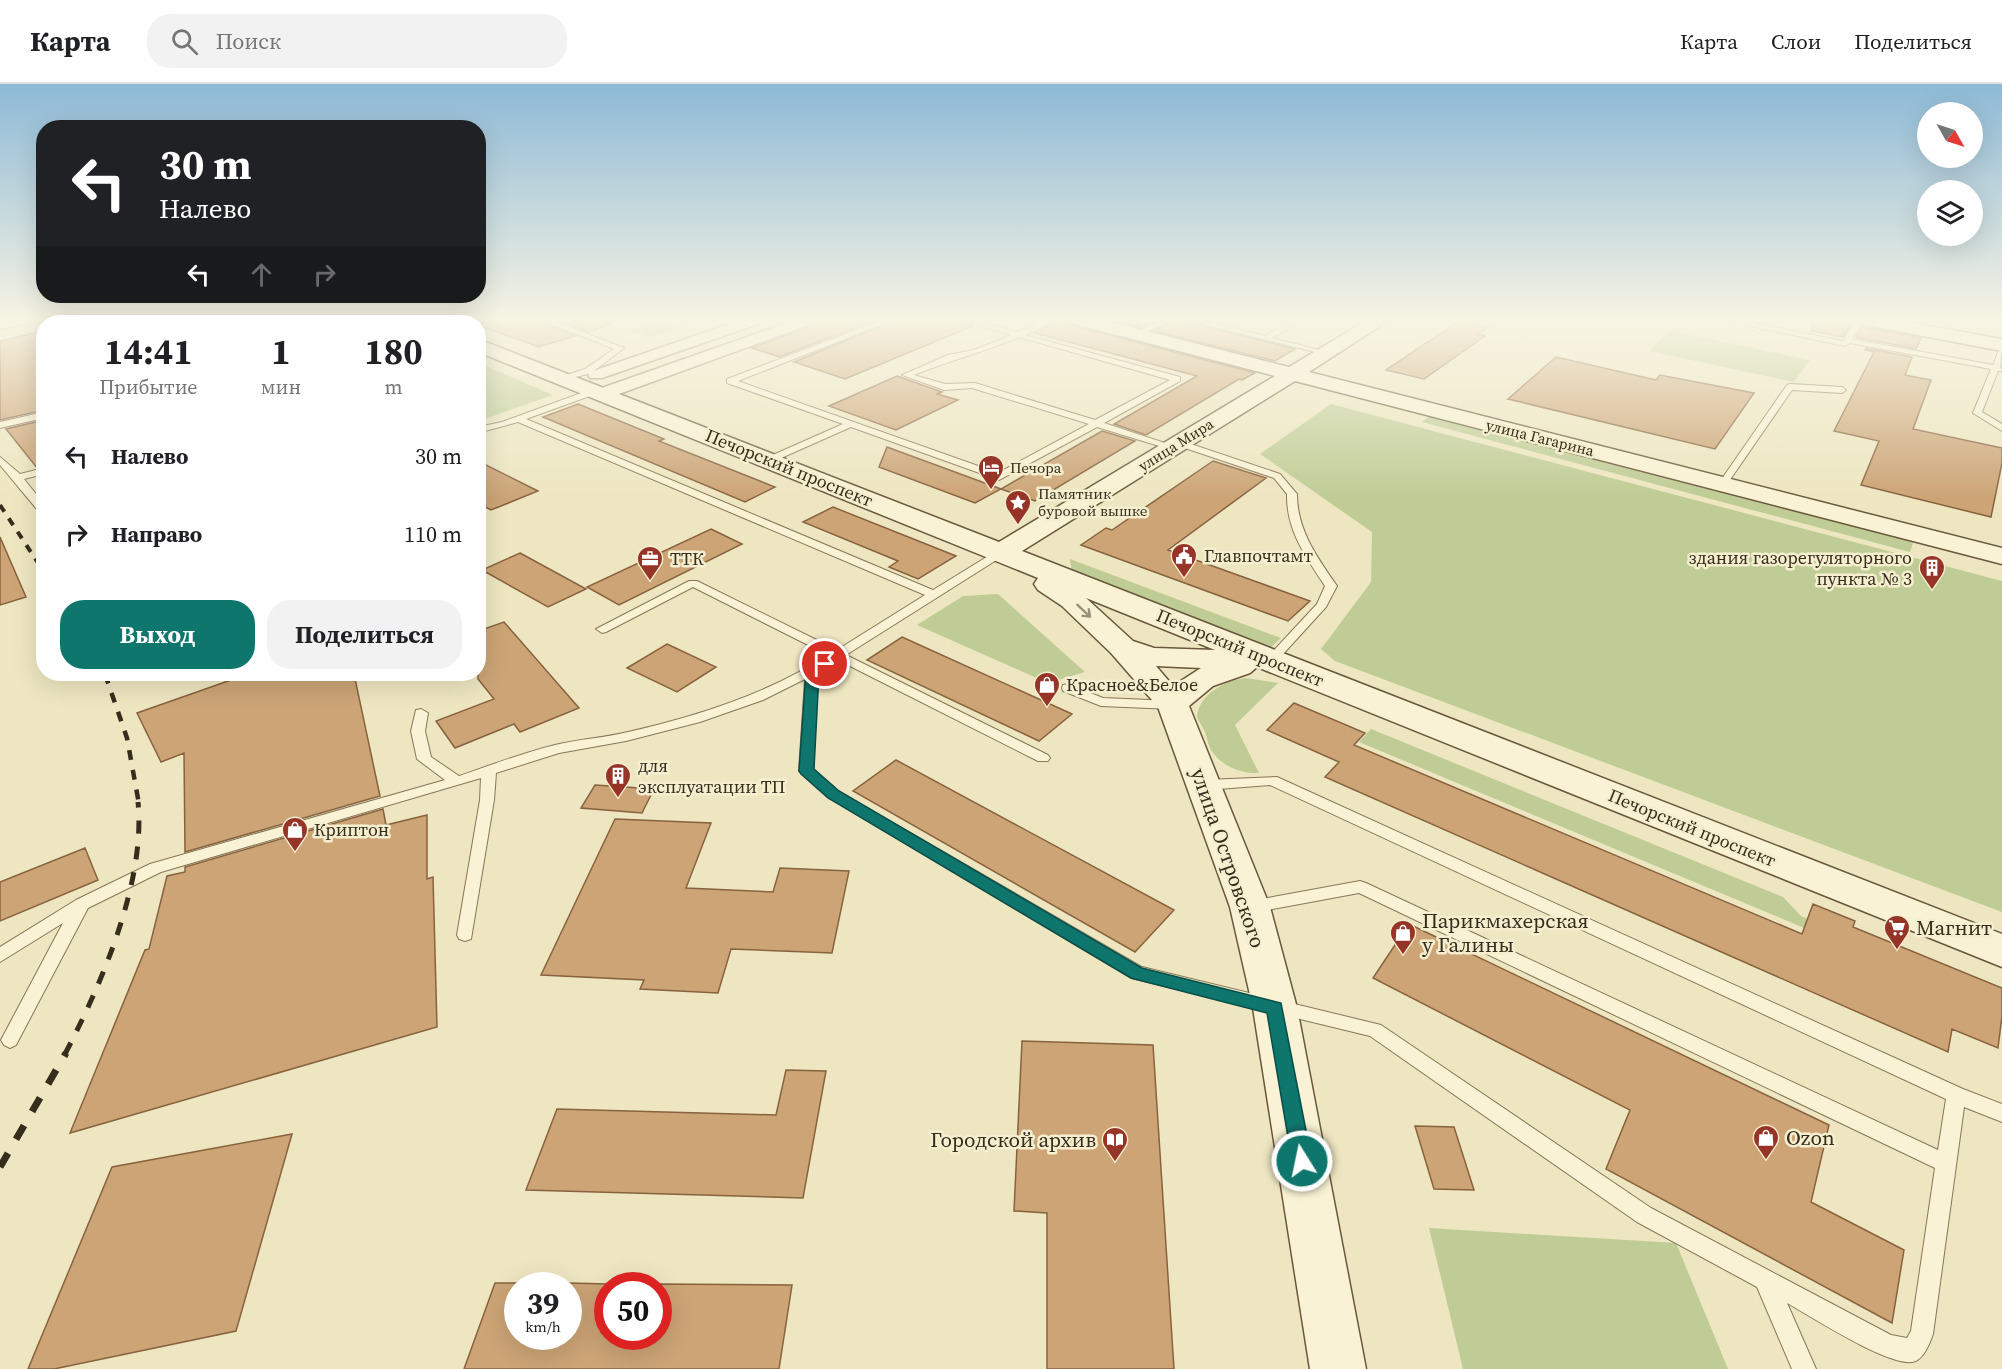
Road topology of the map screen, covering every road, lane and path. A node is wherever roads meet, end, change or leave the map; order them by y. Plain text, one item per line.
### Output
1 (564, 379) edge
2 (615, 379) edge
3 (620, 379) edge
4 (735, 379) edge
5 (919, 379) edge
6 (1177, 379) edge
7 (1284, 379) edge
8 (1311, 379) edge
9 (1994, 379) edge
10 (598, 386) junction
11 (1842, 390) dead end
12 (36, 417) edge
13 (517, 419) junction
14 (505, 424) junction
15 (851, 424) junction
16 (1096, 424) junction
17 (0, 425) edge
18 (486, 428) edge
19 (2002, 428) edge
20 (486, 434) edge
21 (1176, 445) junction
22 (0, 460) edge
23 (769, 460) junction
24 (36, 473) edge
25 (18, 478) junction
26 (1722, 485) junction
27 (36, 502) edge
28 (1002, 552) junction
29 (2002, 556) edge
30 (935, 595) junction
31 (603, 629) dead end
32 (1149, 639) junction
33 (837, 656) junction
34 (1270, 661) junction
35 (812, 671) junction
36 (1068, 688) dead end
37 (1173, 705) junction
38 (421, 713) dead end
39 (1043, 758) dead end
40 (489, 771) junction
41 (457, 781) junction
42 (1204, 785) junction
43 (82, 904) junction
44 (1250, 907) junction
45 (465, 935) dead end
46 (2002, 951) edge
47 (0, 955) edge
48 (1275, 1008) junction
49 (10, 1040) dead end
50 (1956, 1095) junction
51 (2002, 1113) edge
52 (1947, 1164) junction
53 (1765, 1280) junction
54 (1338, 1369) edge
55 (1804, 1369) edge

1 - 10 main road, Печорский проспект
2 - 10 street
3 - 10 street
4 - 15 lane
5 - 16 lane
6 - 16 lane
7 - 21 main road, улица Мира
8 - 26 main road, улица Гагарина
9 - 19 lane
10 - 13 lane
10 - 23 main road, Печорский проспект
11 - 26 lane
12 - 17 lane
13 - 14 lane
13 - 30 lane
14 - 18 lane
14 - 20 lane
15 - 16 lane
15 - 23 lane
16 - 21 lane
21 - 28 main road, улица Мира
21 - 34 lane
22 - 25 lane
23 - 28 main road, Печорский проспект
24 - 25 lane
25 - 27 lane
26 - 29 main road, улица Гагарина
28 - 30 lane
28 -> 32 main road
28 - 32 main road, Печорский проспект
30 - 33 lane
31 - 33 lane
32 - 34 main road
32 - 37 main road, улица Островского
33 - 35 lane
33 - 39 lane
34 - 37 main road
34 - 46 main road, Печорский проспект
35 - 40 lane
35 - 48 lane
36 - 37 lane
37 - 42 main road, улица Островского
38 - 41 lane
40 - 41 lane
40 - 45 lane
41 - 43 lane
42 - 44 main road, улица Островского
42 - 50 lane
43 - 47 lane
43 - 49 lane
44 - 48 main road, улица Островского
44 - 52 lane
48 - 53 lane
48 - 54 main road, улица Островского
50 - 51 lane
50 - 52 lane
52 - 53 lane
53 - 55 lane

